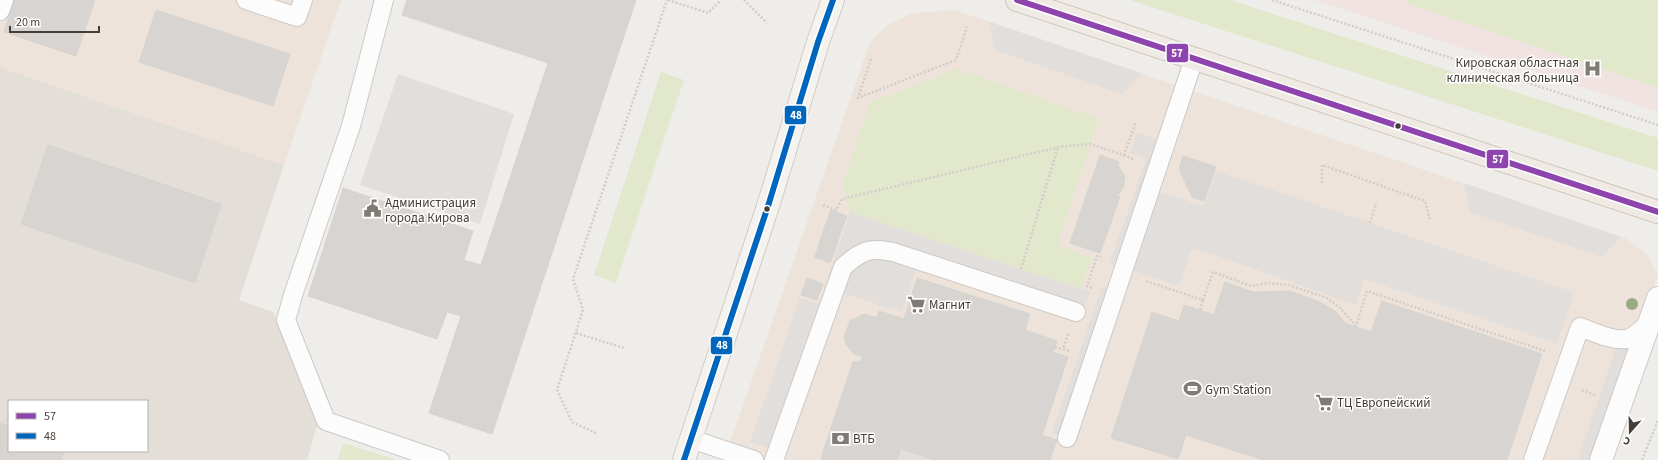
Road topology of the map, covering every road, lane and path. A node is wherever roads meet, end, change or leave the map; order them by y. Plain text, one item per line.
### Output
1 (4, 0) edge
2 (246, 0) edge
3 (303, 0) edge
4 (384, 0) edge
5 (667, 0) edge
6 (721, 0) edge
7 (744, 0) edge
8 (833, 0) edge
9 (1017, 0) edge
10 (1272, 0) edge
11 (0, 10) edge
12 (767, 23) dead end
13 (967, 26) dead end
14 (1194, 58) junction
15 (872, 59) dead end
16 (1136, 122) dead end
17 (1658, 125) edge
18 (1058, 147) junction
19 (1322, 183) dead end
20 (1376, 202) dead end
21 (823, 205) dead end
22 (1658, 212) edge
23 (1430, 221) dead end
24 (1370, 223) dead end
25 (1020, 269) dead end
26 (1122, 273) junction
27 (1658, 298) edge
28 (1203, 300) junction
29 (1200, 310) dead end
30 (1076, 312) dead end
31 (1650, 322) junction
32 (576, 333) junction
33 (1065, 343) dead end
34 (1054, 347) dead end
35 (624, 348) dead end
36 (1063, 350) junction
37 (1070, 351) dead end
38 (1546, 352) dead end
39 (1580, 389) dead end
40 (1595, 395) dead end
41 (1658, 420) edge
42 (596, 433) dead end
43 (1067, 438) dead end
44 (691, 439) junction
45 (440, 460) edge
46 (684, 460) edge
47 (754, 460) edge
48 (774, 460) edge
49 (1533, 460) edge
50 (1601, 460) edge
51 (1642, 460) edge

1 - 11 lane
2 - 3 lane
4 - 45 lane
5 - 6 path
5 - 32 path
7 - 12 path
8 - 44 main road
9 - 14 main road
10 - 17 path
13 - 15 path
14 - 22 main road
14 - 26 lane
16 - 18 path
18 - 21 path
18 - 25 path
19 - 23 path
20 - 24 path
26 - 28 path
26 - 43 lane
27 - 31 street
28 - 29 path
28 - 38 path
30 - 48 lane
31 - 49 lane
31 - 50 street
32 - 35 path
32 - 42 path
33 - 36 path
34 - 36 path
36 - 37 path
39 - 40 path
41 - 51 path
44 - 46 main road
44 - 47 lane

